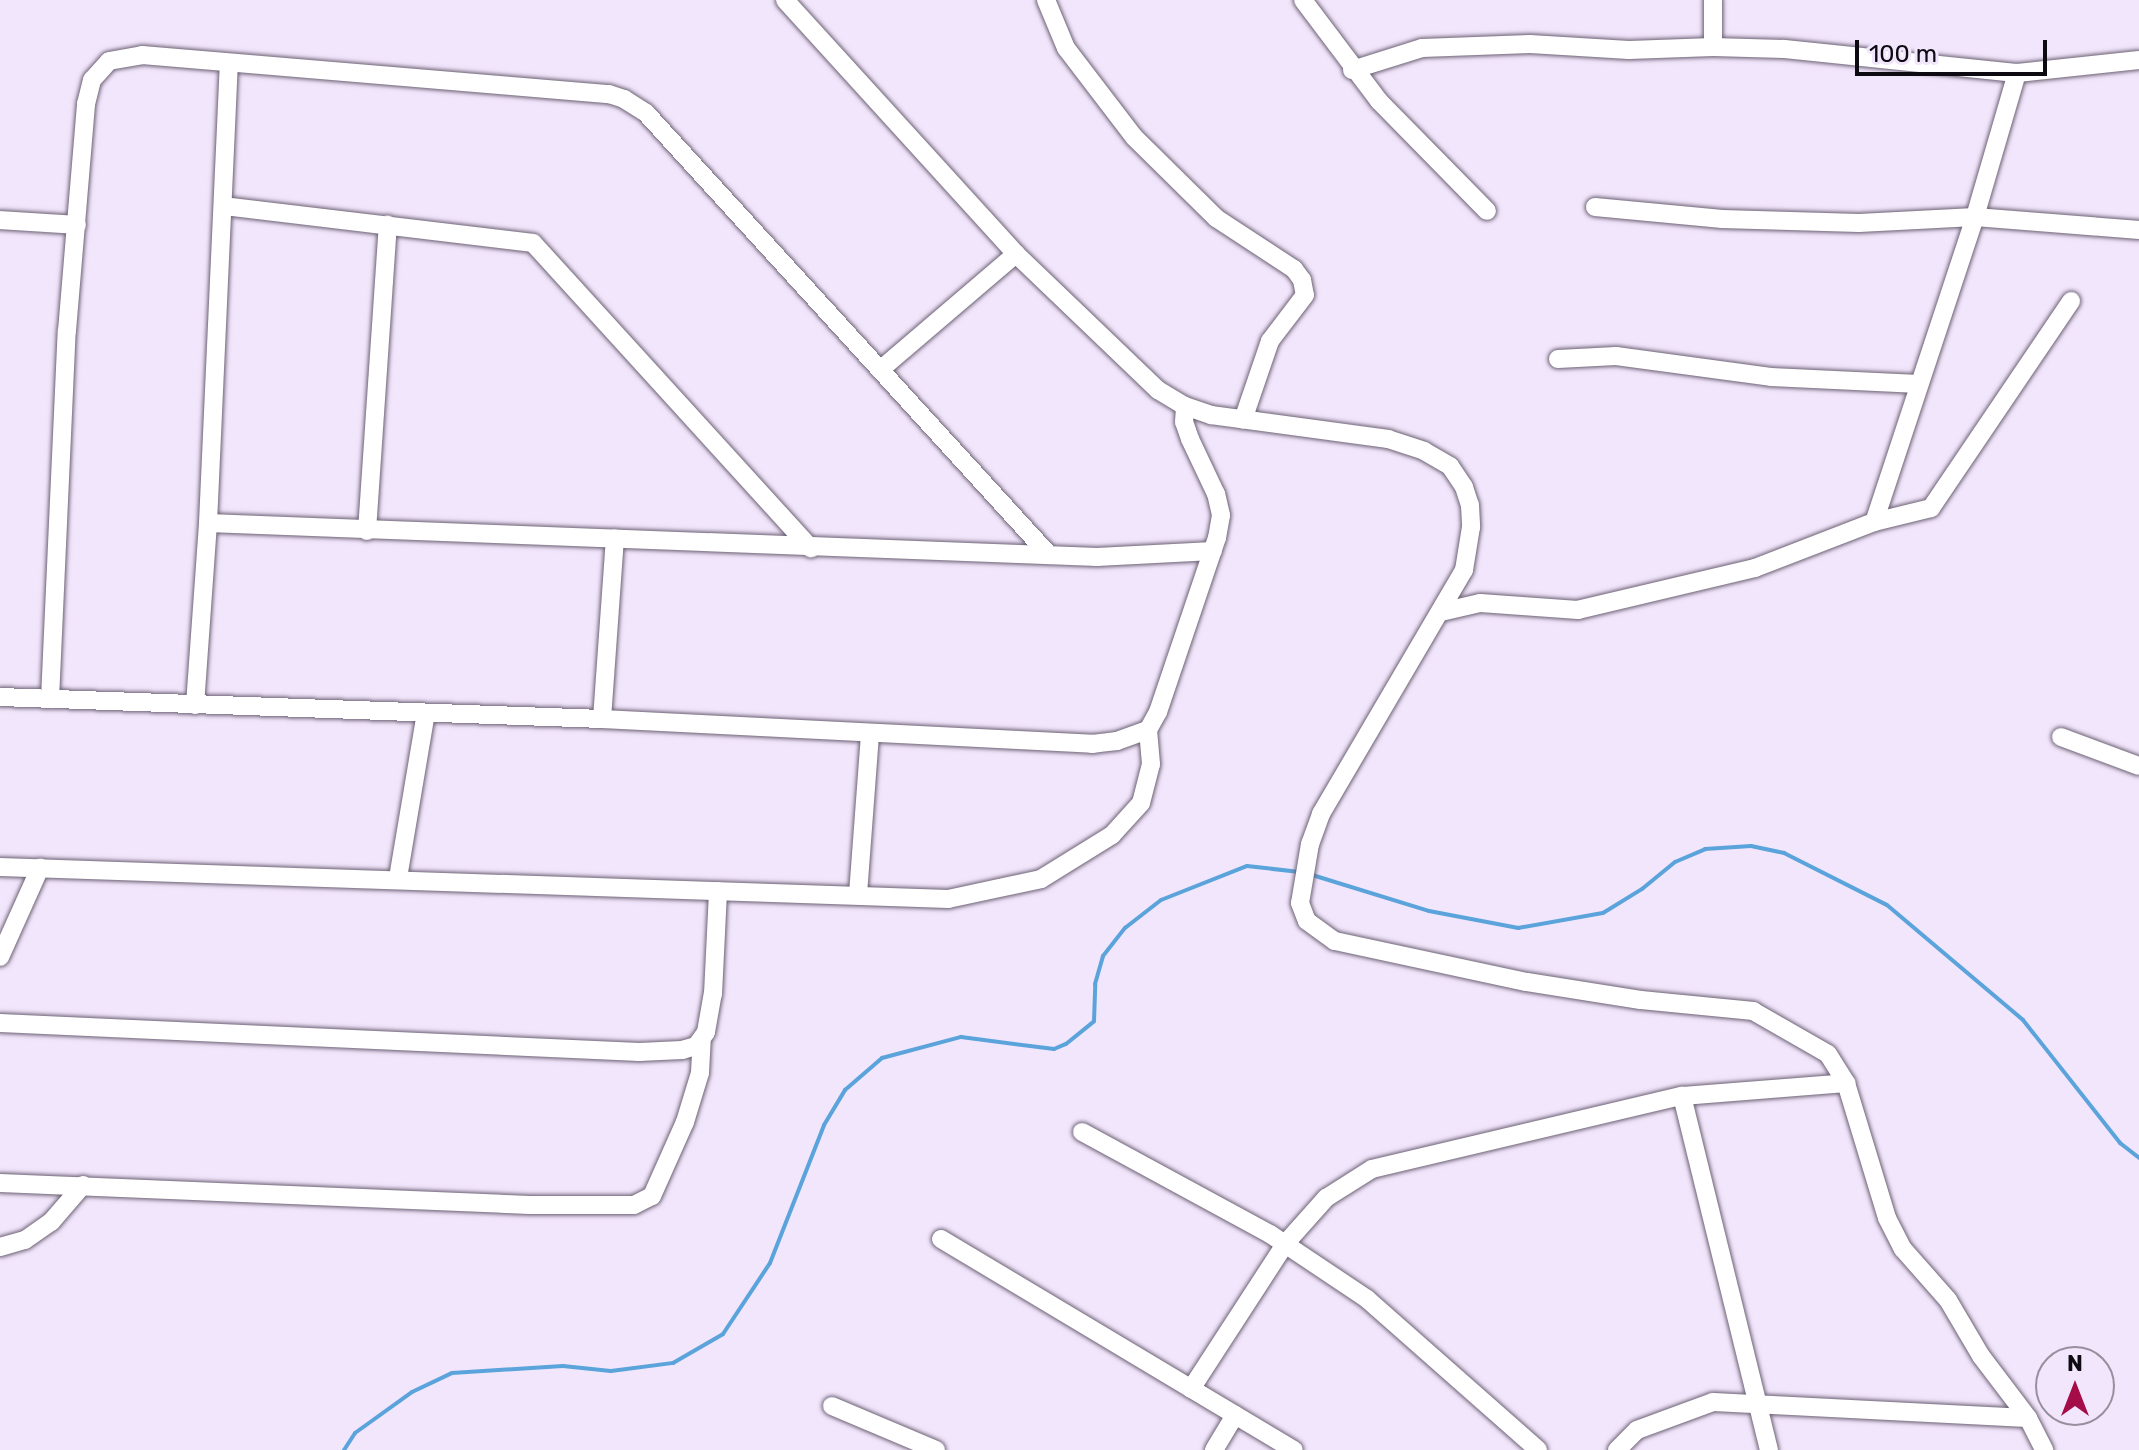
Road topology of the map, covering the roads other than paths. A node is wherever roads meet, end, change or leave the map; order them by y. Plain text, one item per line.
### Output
1 (785, 0) edge
2 (1046, 0) edge
3 (1303, 0) edge
4 (1713, 0) edge
5 (1713, 47) junction
6 (2139, 60) edge
7 (229, 63) junction
8 (1352, 70) junction
9 (2017, 73) junction
10 (223, 206) junction
11 (1595, 207) dead end
12 (1487, 211) dead end
13 (1975, 217) junction
14 (0, 220) edge
15 (77, 225) junction
16 (388, 225) junction
17 (2139, 230) edge
18 (1016, 254) junction
19 (2071, 301) dead end
20 (1558, 359) dead end
21 (880, 370) junction
22 (1919, 384) junction
23 (1185, 406) junction
24 (1243, 420) junction
25 (1874, 522) junction
26 (208, 523) junction
27 (367, 531) junction
28 (615, 538) junction
29 (811, 548) junction
30 (1213, 551) junction
31 (1049, 555) junction
32 (1441, 612) junction
33 (0, 697) edge
34 (50, 699) junction
35 (195, 705) junction
36 (426, 713) junction
37 (602, 719) junction
38 (1148, 730) junction
39 (870, 733) junction
40 (2061, 737) dead end
41 (2139, 766) edge
42 (0, 867) edge
43 (40, 868) junction
44 (398, 878) junction
45 (718, 891) junction
46 (858, 894) junction
47 (0, 957) edge
48 (0, 1023) edge
49 (702, 1040) junction
50 (1846, 1083) junction
51 (1682, 1096) junction
52 (1082, 1132) dead end
53 (0, 1183) edge
54 (83, 1185) junction
55 (941, 1239) dead end
56 (1285, 1244) junction
57 (0, 1247) edge
58 (1191, 1389) junction
59 (1759, 1405) junction
60 (832, 1406) dead end
61 (1235, 1415) junction
62 (2028, 1418) junction
63 (936, 1450) edge
64 (1214, 1450) edge
65 (1294, 1450) edge
66 (1538, 1450) edge
67 (1617, 1450) edge
68 (1769, 1450) edge
69 (2044, 1450) edge

1 - 18 street
2 - 24 street
3 - 8 street
4 - 5 street
5 - 8 street
5 - 9 street
6 - 9 street
7 - 10 street
7 - 15 street
7 - 21 street
8 - 12 street
9 - 13 street
10 - 16 street
10 - 26 street
11 - 13 street
13 - 17 street
13 - 22 street
14 - 15 street
15 - 34 street
16 - 27 street
16 - 29 street
18 - 21 street
18 - 23 street
19 - 25 street
20 - 22 street
21 - 31 street
22 - 25 street
23 - 24 street
23 - 30 street
24 - 32 street
25 - 32 street
26 - 27 street
26 - 35 street
27 - 28 street
28 - 29 street
28 - 37 street
29 - 31 street
30 - 31 street
30 - 38 street
32 - 50 street
33 - 34 street
34 - 35 street
35 - 36 street
36 - 37 street
36 - 44 street
37 - 39 street
38 - 39 street
38 - 46 street
39 - 46 street
40 - 41 street
42 - 43 street
43 - 44 street
43 - 47 street
44 - 45 street
45 - 46 street
45 - 49 street
48 - 49 street
49 - 54 street
50 - 51 street
50 - 62 street
51 - 56 street
51 - 59 street
52 - 56 street
53 - 54 street
54 - 57 street
55 - 58 street
56 - 58 street
56 - 66 street
58 - 61 street
59 - 62 street
59 - 67 street
59 - 68 street
60 - 63 street
61 - 64 street
61 - 65 street
62 - 69 street

